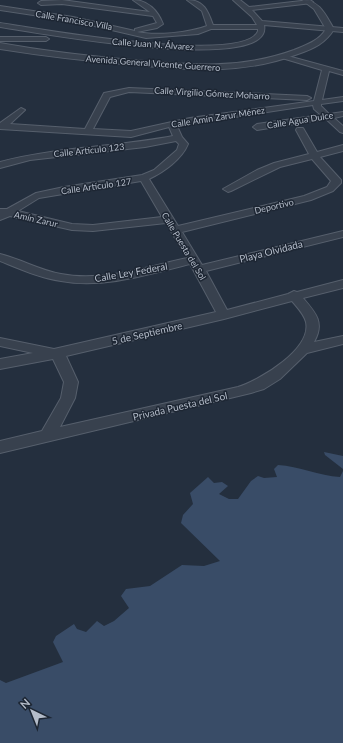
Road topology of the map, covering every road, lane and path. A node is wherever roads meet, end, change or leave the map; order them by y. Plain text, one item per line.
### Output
1 (136, 0) edge
2 (190, 0) edge
3 (236, 0) edge
4 (60, 1) edge
5 (308, 1) edge
6 (44, 2) edge
7 (0, 8) edge
8 (249, 9) junction
9 (26, 12) junction
10 (155, 14) junction
11 (0, 25) edge
12 (260, 25) junction
13 (210, 27) junction
14 (330, 29) junction
15 (125, 30) junction
16 (343, 30) edge
17 (147, 36) junction
18 (83, 38) junction
19 (0, 39) edge
20 (92, 39) junction
21 (0, 46) edge
22 (284, 57) junction
23 (326, 69) junction
24 (342, 72) edge
25 (343, 99) edge
26 (317, 100) junction
27 (21, 110) dead end
28 (343, 113) edge
29 (325, 116) junction
30 (172, 124) junction
31 (1, 126) edge
32 (257, 127) dead end
33 (300, 130) dead end
34 (343, 130) edge
35 (88, 131) junction
36 (181, 141) junction
37 (343, 148) edge
38 (315, 156) junction
39 (0, 165) edge
40 (144, 178) junction
41 (228, 189) dead end
42 (3, 213) edge
43 (169, 219) junction
44 (176, 230) junction
45 (343, 234) edge
46 (0, 257) edge
47 (196, 264) junction
48 (343, 284) edge
49 (294, 296) junction
50 (224, 315) junction
51 (343, 340) edge
52 (0, 342) edge
53 (302, 350) junction
54 (58, 354) junction
55 (0, 364) edge
56 (47, 437) junction
57 (0, 447) edge

1 - 10 street
2 - 13 street
3 - 8 street
4 - 6 street
4 - 10 street
5 - 8 street
5 - 14 street
6 - 9 street
7 - 9 street, Calle Francisco Villa
8 - 12 street
9 - 15 street, Calle Francisco Villa
10 - 15 street
11 - 18 street, Calle Juan N. Álvarez
12 - 13 street, Calle Francisco Villa
12 - 14 street, Calle Francisco Villa
12 - 20 street, Calle Juan N. Álvarez
13 - 17 street, Calle Francisco Villa
14 - 16 street, Calle Francisco Villa
14 - 22 street, Avenida General Vicente Guerrero
15 - 17 street, Calle Francisco Villa
17 - 20 street, Calle Francisco Villa
18 - 19 street, Calle Francisco Villa
18 - 20 street, Calle Juan N. Álvarez
21 - 22 street, Avenida General Vicente Guerrero
22 - 23 street
23 - 24 street
23 - 26 street
25 - 26 street
26 - 28 street
26 - 29 street
26 - 30 street, Calle Amín Zarur Ménez
26 - 35 street, Calle Virgilio Gómez Moharro
27 - 31 street
28 - 29 street, Calle Agua Dulce
29 - 32 street, Calle Agua Dulce
29 - 34 street
30 - 35 street, Calle Amín Zarur Ménez
30 - 36 street
31 - 35 street, Calle Amín Zarur Ménez
33 - 38 street
36 - 39 street, Calle Artículo 123
36 - 40 street, Calle Artículo 127
37 - 38 street
38 - 41 street
38 - 44 street, Deportivo
40 - 42 street, Calle Artículo 127
40 - 43 street, Calle Puesta del Sol
42 - 43 street, Amín Zarur
43 - 44 street, Calle Puesta del Sol
44 - 47 street, Calle Puesta del Sol
45 - 47 street, Playa Olvidada
46 - 47 street, Calle Ley Federal
47 - 50 street, Calle Puesta del Sol
48 - 49 street, 5 de Septiembre
49 - 50 street, 5 de Septiembre
49 - 53 street
50 - 54 street, 5 de Septiembre
51 - 53 street
52 - 54 street, 5 de Septiembre
53 - 56 street, Privada Puesta del Sol
54 - 55 street
54 - 56 street
56 - 57 street, Privada Puesta del Sol

